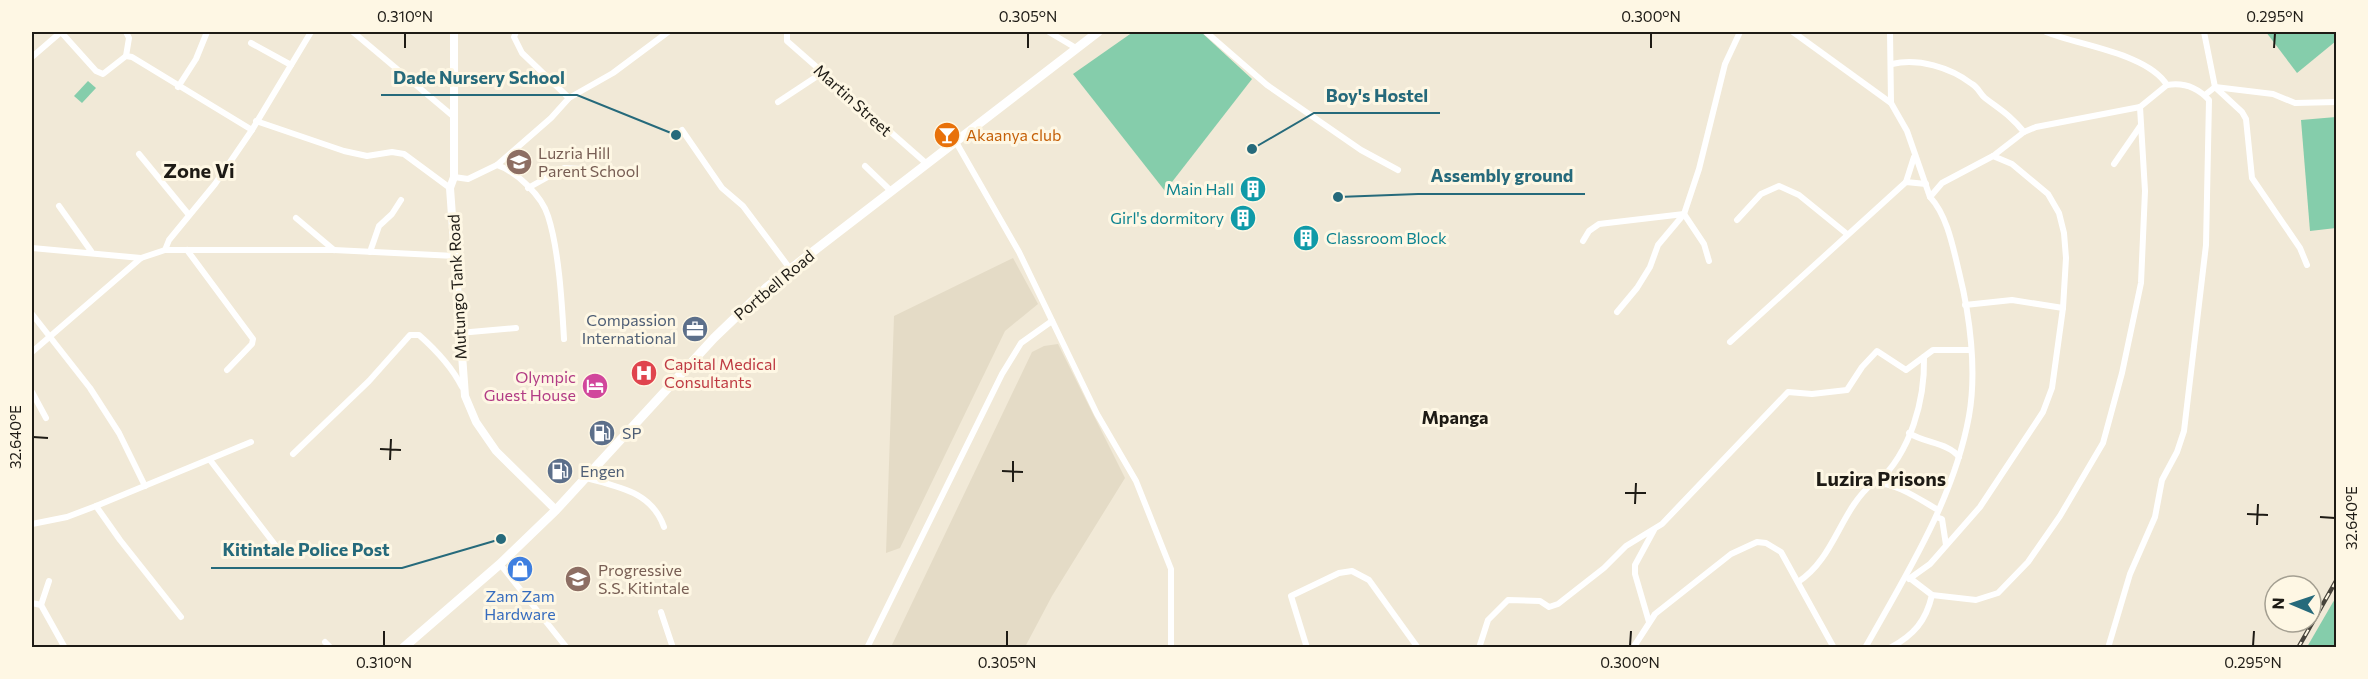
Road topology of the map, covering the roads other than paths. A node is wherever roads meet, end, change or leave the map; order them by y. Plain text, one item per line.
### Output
1 (126, 32) edge
2 (207, 32) edge
3 (311, 32) edge
4 (353, 32) edge
5 (454, 32) edge
6 (516, 32) edge
7 (668, 32) edge
8 (787, 32) edge
9 (1048, 32) edge
10 (1098, 32) edge
11 (1206, 32) edge
12 (1740, 32) edge
13 (1794, 32) edge
14 (1890, 32) edge
15 (2046, 32) edge
16 (2204, 32) edge
17 (251, 43) dead end
18 (1076, 48) junction
19 (126, 56) junction
20 (32, 57) edge
21 (1892, 64) junction
22 (291, 65) junction
23 (822, 73) junction
24 (2167, 85) junction
25 (178, 87) junction
26 (2215, 87) junction
27 (2205, 95) junction
28 (569, 98) junction
29 (778, 102) dead end
30 (2337, 102) edge
31 (1891, 103) junction
32 (2140, 107) junction
33 (454, 117) junction
34 (256, 121) junction
35 (2141, 125) junction
36 (252, 130) junction
37 (682, 130) dead end
38 (2024, 132) junction
39 (956, 142) junction
40 (139, 154) dead end
41 (1993, 156) junction
42 (1914, 157) junction
43 (927, 164) junction
44 (497, 165) junction
45 (2114, 165) dead end
46 (866, 166) dead end
47 (583, 169) dead end
48 (1398, 170) dead end
49 (454, 177) junction
50 (1906, 182) junction
51 (1926, 184) junction
52 (450, 188) junction
53 (528, 188) junction
54 (891, 191) junction
55 (1930, 196) junction
56 (401, 200) dead end
57 (59, 206) dead end
58 (1684, 214) junction
59 (189, 215) junction
60 (296, 218) dead end
61 (1737, 220) dead end
62 (1847, 234) junction
63 (1583, 241) dead end
64 (32, 248) edge
65 (187, 249) junction
66 (165, 250) junction
67 (334, 250) junction
68 (91, 251) junction
69 (370, 252) junction
70 (455, 256) junction
71 (141, 258) junction
72 (1709, 261) dead end
73 (2307, 265) dead end
74 (791, 270) junction
75 (1965, 305) junction
76 (2063, 308) junction
77 (1617, 312) dead end
78 (32, 314) edge
79 (1052, 321) junction
80 (516, 328) dead end
81 (459, 333) junction
82 (48, 338) junction
83 (564, 339) dead end
84 (1730, 342) dead end
85 (1971, 350) junction
86 (32, 351) edge
87 (1924, 357) junction
88 (227, 370) dead end
89 (462, 387) junction
90 (32, 392) edge
91 (46, 418) dead end
92 (1909, 433) junction
93 (251, 442) dead end
94 (293, 454) dead end
95 (1959, 457) junction
96 (210, 460) junction
97 (1889, 469) junction
98 (586, 478) junction
99 (1877, 483) junction
100 (145, 486) junction
101 (1888, 487) junction
102 (96, 506) junction
103 (556, 510) junction
104 (1937, 513) junction
105 (32, 524) edge
106 (664, 527) dead end
107 (1655, 528) junction
108 (1946, 545) junction
109 (279, 550) dead end
110 (500, 564) junction
111 (1908, 579) junction
112 (50, 581) dead end
113 (1798, 582) junction
114 (1932, 594) junction
115 (32, 603) edge
116 (41, 605) junction
117 (661, 612) dead end
118 (181, 617) dead end
119 (1649, 622) junction
120 (325, 642) dead end
121 (65, 648) edge
122 (331, 648) edge
123 (403, 648) edge
124 (567, 648) edge
125 (673, 648) edge
126 (867, 648) edge
127 (1171, 648) edge
128 (1306, 648) edge
129 (1418, 648) edge
130 (1479, 648) edge
131 (1633, 648) edge
132 (1834, 648) edge
133 (1865, 648) edge
134 (1890, 648) edge
135 (2108, 648) edge

1 - 19 street
2 - 25 street
3 - 22 street
4 - 33 street
5 - 33 street, Mutungo Tank Road
6 - 28 street
7 - 28 street
8 - 23 street, Martin Street
9 - 18 street
10 - 18 main road, Portbell Road
11 - 48 street
12 - 58 street
13 - 31 street
14 - 21 street
15 - 24 street
16 - 26 street
17 - 22 street
18 - 39 main road, Portbell Road
19 - 20 street
19 - 25 street
21 - 31 street
21 - 38 street
22 - 34 street
23 - 29 street
23 - 43 street, Martin Street
24 - 27 street
24 - 32 street
25 - 36 street
26 - 27 street
26 - 30 street
26 - 73 street
27 - 135 street
28 - 44 street
31 - 42 street
32 - 35 street
32 - 38 street
33 - 49 street, Mutungo Tank Road
34 - 36 street
34 - 52 street
35 - 45 street
35 - 114 street
36 - 59 street
37 - 74 street
38 - 41 street
39 - 43 main road, Portbell Road
39 - 79 street
40 - 59 street
41 - 55 street
41 - 76 street
42 - 50 street
42 - 51 street
43 - 54 main road, Portbell Road
44 - 49 street
44 - 53 street
46 - 54 street
47 - 53 street
49 - 52 street, Mutungo Tank Road
50 - 51 street
50 - 62 street
51 - 55 street
52 - 70 street, Mutungo Tank Road
53 - 83 street
54 - 74 main road, Portbell Road
55 - 75 street
56 - 69 street
57 - 68 street
58 - 63 street
58 - 72 street
58 - 77 street
59 - 66 street
60 - 67 street
61 - 62 street
62 - 84 street
64 - 68 street
65 - 66 street
65 - 67 street
65 - 88 street
66 - 71 street
67 - 69 street
68 - 71 street
69 - 70 street
70 - 81 street, Mutungo Tank Road
71 - 82 street
74 - 98 main road, Portbell Road
75 - 76 street
75 - 85 street
76 - 108 street
78 - 82 street
79 - 126 street
79 - 127 street
80 - 81 street
81 - 89 street, Mutungo Tank Road
82 - 86 street
82 - 100 street
85 - 87 street
85 - 95 street
87 - 92 street
87 - 107 street
89 - 94 street
89 - 103 street, Mutungo Tank Road
90 - 91 street
92 - 95 street
92 - 97 street
93 - 96 street
95 - 104 street
96 - 100 street
96 - 109 street
97 - 99 street
97 - 101 street
98 - 103 main road, Portbell Road
98 - 106 street
99 - 101 street
99 - 113 street
100 - 102 street
101 - 104 street
102 - 105 street
102 - 118 street
103 - 110 main road, Portbell Road
104 - 108 street
104 - 111 street
107 - 119 street
107 - 130 street
108 - 111 street
110 - 123 main road, Portbell Road
110 - 124 street
111 - 114 street
111 - 133 street
112 - 116 street
113 - 119 street
113 - 132 street
114 - 134 street
115 - 116 street
116 - 121 street
117 - 125 street
119 - 131 street
120 - 122 street
128 - 129 street

